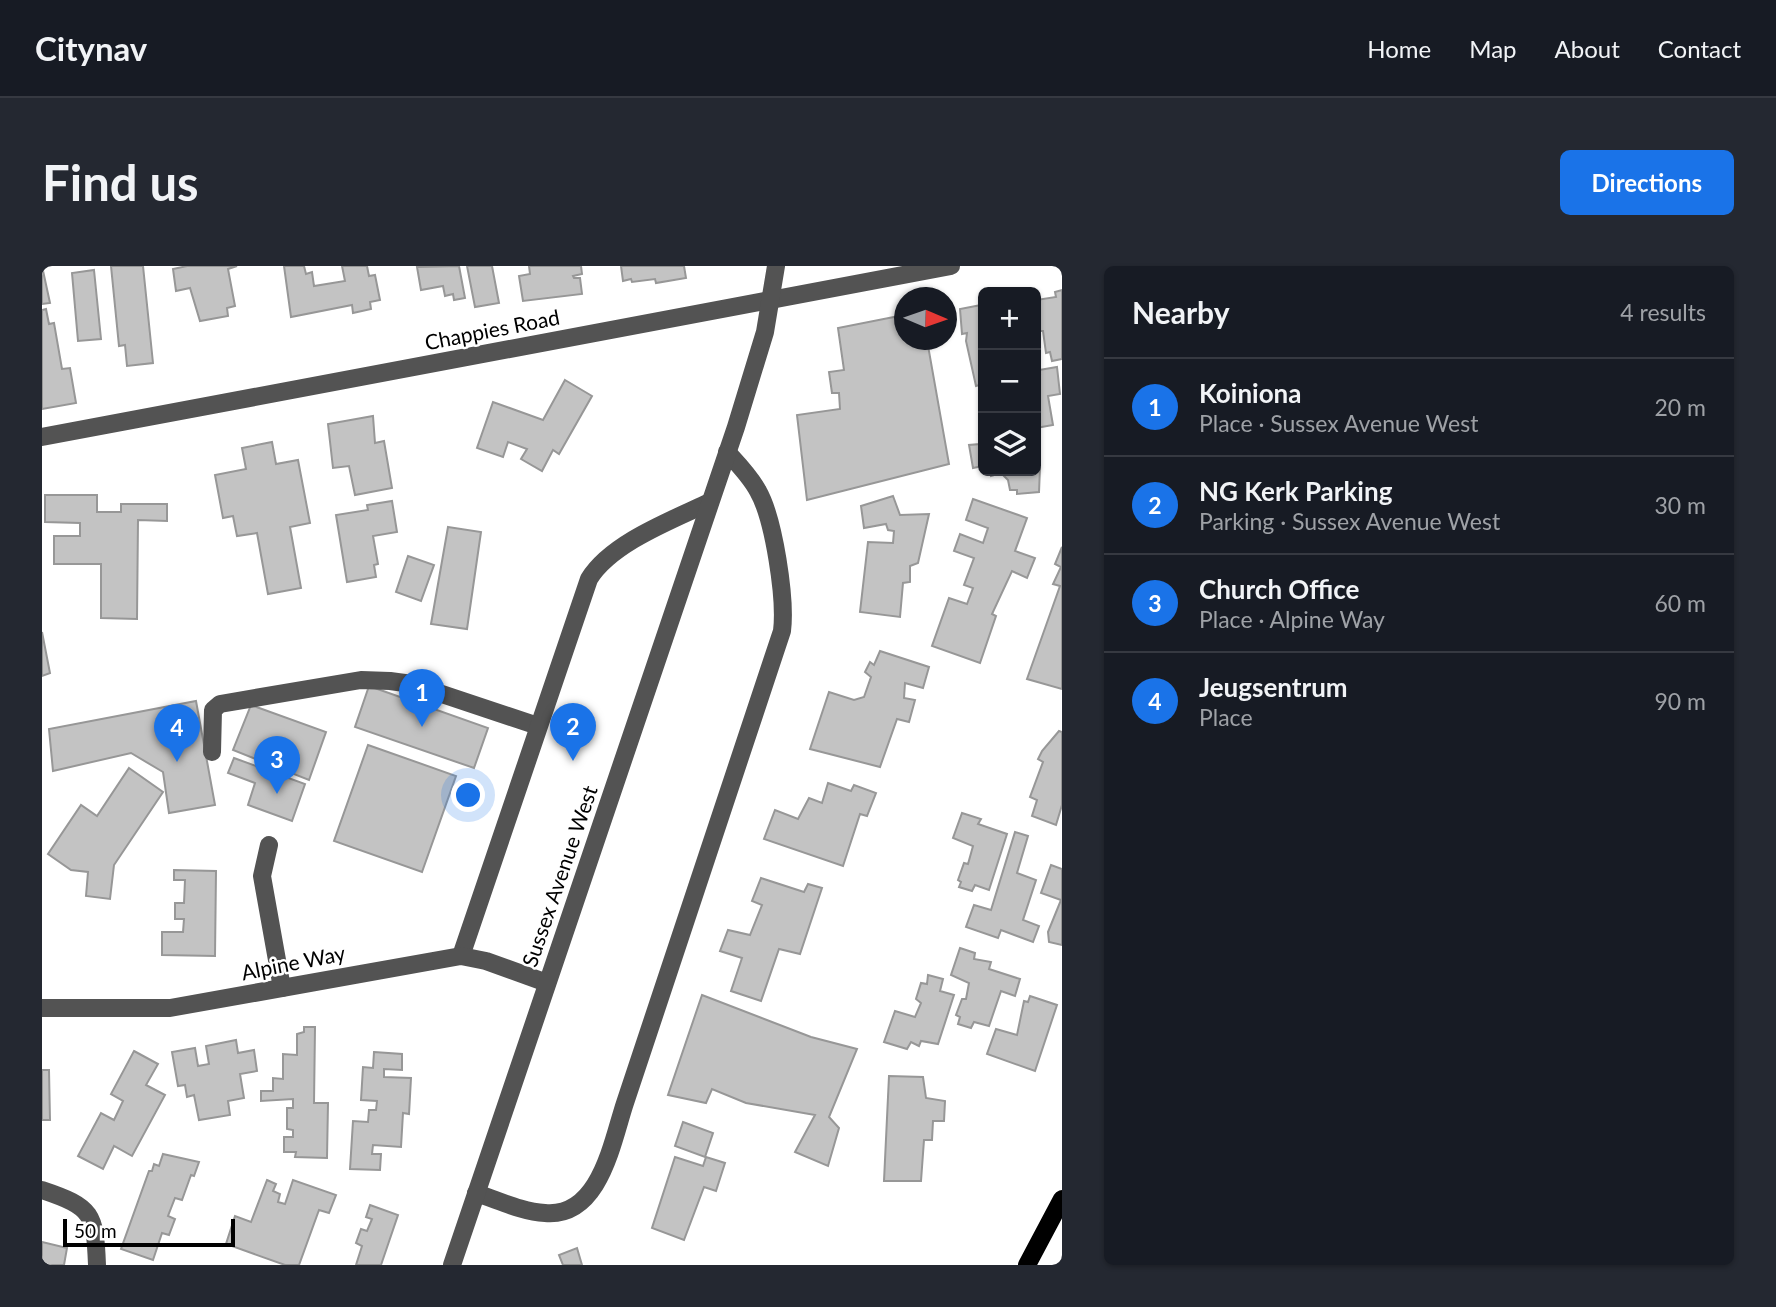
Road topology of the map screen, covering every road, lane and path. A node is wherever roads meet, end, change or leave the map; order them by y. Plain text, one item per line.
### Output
1 (776, 266) edge
2 (951, 266) edge
3 (772, 298) junction
4 (42, 437) edge
5 (727, 452) junction
6 (710, 502) junction
7 (538, 726) junction
8 (212, 752) dead end
9 (269, 845) dead end
10 (461, 956) junction
11 (547, 983) junction
12 (282, 988) junction
13 (42, 1008) edge
14 (42, 1190) edge
15 (476, 1193) junction
16 (1062, 1199) edge
17 (97, 1265) edge
18 (452, 1265) edge
19 (1027, 1265) edge

1 - 3 street, Sussex Avenue West
2 - 3 street, Chappies Road
3 - 4 street, Chappies Road
3 - 5 street, Sussex Avenue West
5 - 6 street, Sussex Avenue West
5 - 15 street
6 - 7 street
6 - 11 street, Sussex Avenue West
7 - 8 street
7 - 10 street
9 - 12 street
10 - 11 street, Alpine Way
10 - 12 street, Alpine Way
11 - 15 street, Sussex Avenue West
12 - 13 street, Alpine Way
14 - 17 street
15 - 18 street, Sussex Avenue West
16 - 19 main road

